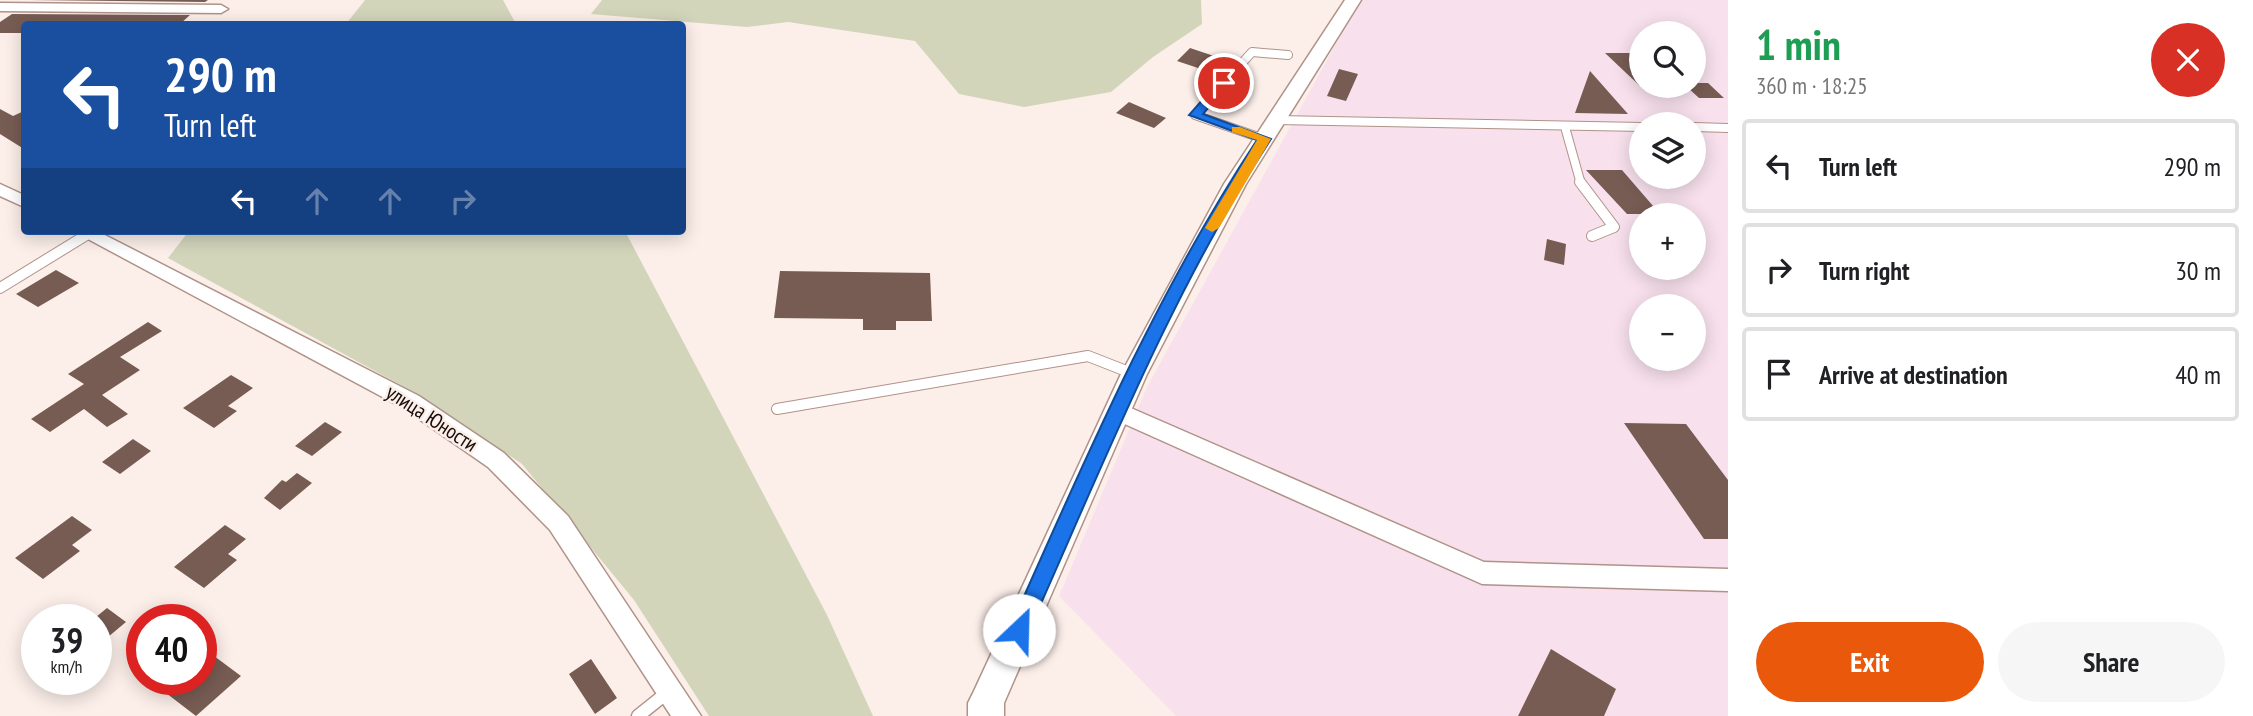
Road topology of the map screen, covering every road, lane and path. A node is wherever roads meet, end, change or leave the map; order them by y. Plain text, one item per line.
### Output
1 (1353, 0) edge
2 (225, 5) edge
3 (0, 7) edge
4 (209, 21) edge
5 (1287, 55) dead end
6 (1565, 127) junction
7 (1629, 127) edge
8 (1706, 127) edge
9 (1728, 128) edge
10 (1271, 129) junction
11 (0, 189) edge
12 (21, 199) edge
13 (82, 235) edge
14 (89, 235) edge
15 (1592, 236) dead end
16 (0, 288) edge
17 (1134, 374) junction
18 (777, 409) dead end
19 (1117, 411) junction
20 (1728, 580) edge
21 (670, 690) junction
22 (638, 716) edge
23 (687, 716) edge
24 (986, 716) edge

1 - 10 street
2 - 3 street
2 - 4 street
5 - 10 lane
6 - 7 lane
6 - 10 lane
6 - 15 lane
8 - 9 lane
10 - 17 street
11 - 12 street
13 - 16 lane
14 - 21 street, улица Юности
17 - 18 lane
17 - 19 street
19 - 20 street
19 - 24 street
21 - 22 lane
21 - 23 street, улица Юности

